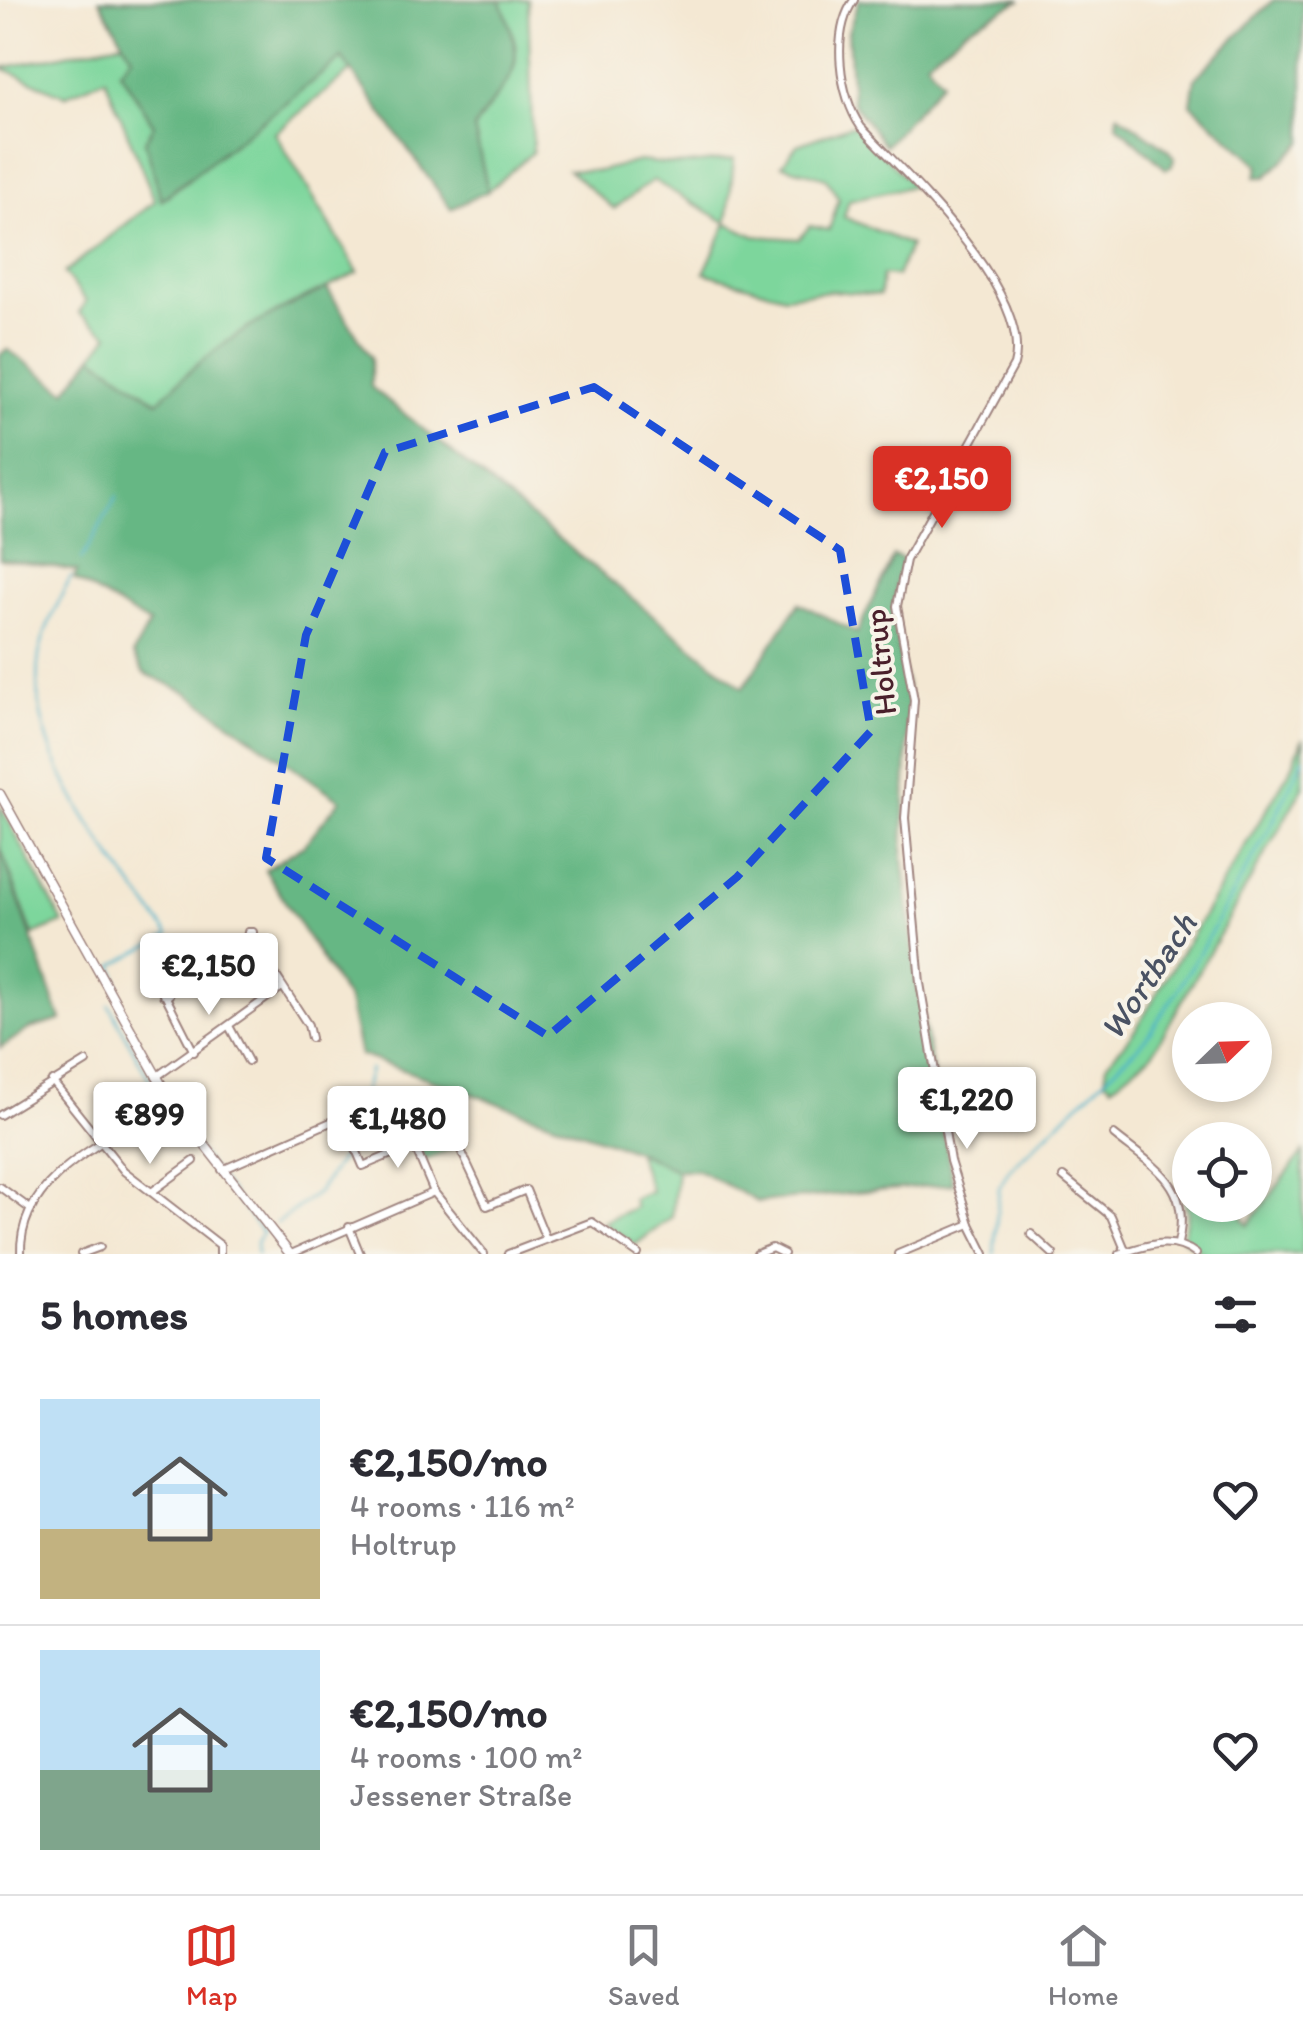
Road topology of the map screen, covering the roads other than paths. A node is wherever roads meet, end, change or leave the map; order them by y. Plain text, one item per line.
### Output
1 (854, 0) edge
2 (0, 794) edge
3 (252, 939) dead end
4 (282, 987) junction
5 (166, 996) dead end
6 (228, 1026) junction
7 (311, 1038) dead end
8 (194, 1052) junction
9 (248, 1061) dead end
10 (86, 1062) dead end
11 (156, 1078) junction
12 (52, 1081) junction
13 (171, 1102) junction
14 (0, 1115) edge
15 (1114, 1135) dead end
16 (102, 1144) junction
17 (414, 1145) junction
18 (194, 1161) dead end
19 (221, 1171) junction
20 (1063, 1177) dead end
21 (0, 1187) edge
22 (154, 1191) junction
23 (434, 1192) junction
24 (29, 1208) junction
25 (970, 1224) junction
26 (349, 1227) junction
27 (1031, 1234) dead end
28 (546, 1238) junction
29 (1178, 1243) junction
30 (100, 1246) dead end
31 (1122, 1253) edge
32 (21, 1254) edge
33 (81, 1254) edge
34 (220, 1254) edge
35 (290, 1254) edge
36 (360, 1254) edge
37 (484, 1254) edge
38 (508, 1254) edge
39 (638, 1254) edge
40 (758, 1254) edge
41 (784, 1254) edge
42 (898, 1254) edge
43 (985, 1254) edge
44 (1053, 1254) edge
45 (1196, 1254) edge

1 - 25 street, Holtrup
2 - 11 street
3 - 4 street
4 - 6 street
4 - 7 street
5 - 8 street
6 - 8 street
6 - 9 street
8 - 11 street
10 - 12 street
11 - 13 street
12 - 14 street
12 - 16 street
13 - 16 street
13 - 19 street
15 - 29 street
16 - 22 street
16 - 24 street
17 - 19 street
17 - 23 street
17 - 28 street
18 - 22 street
19 - 35 street
20 - 31 street
21 - 24 street
22 - 34 street
23 - 26 street
23 - 37 street
24 - 32 street
25 - 42 street
25 - 43 street, Holtrup
26 - 35 street
26 - 36 street
27 - 44 street
28 - 38 street
28 - 39 street
29 - 31 street
29 - 45 street
30 - 33 street
40 - 41 street

